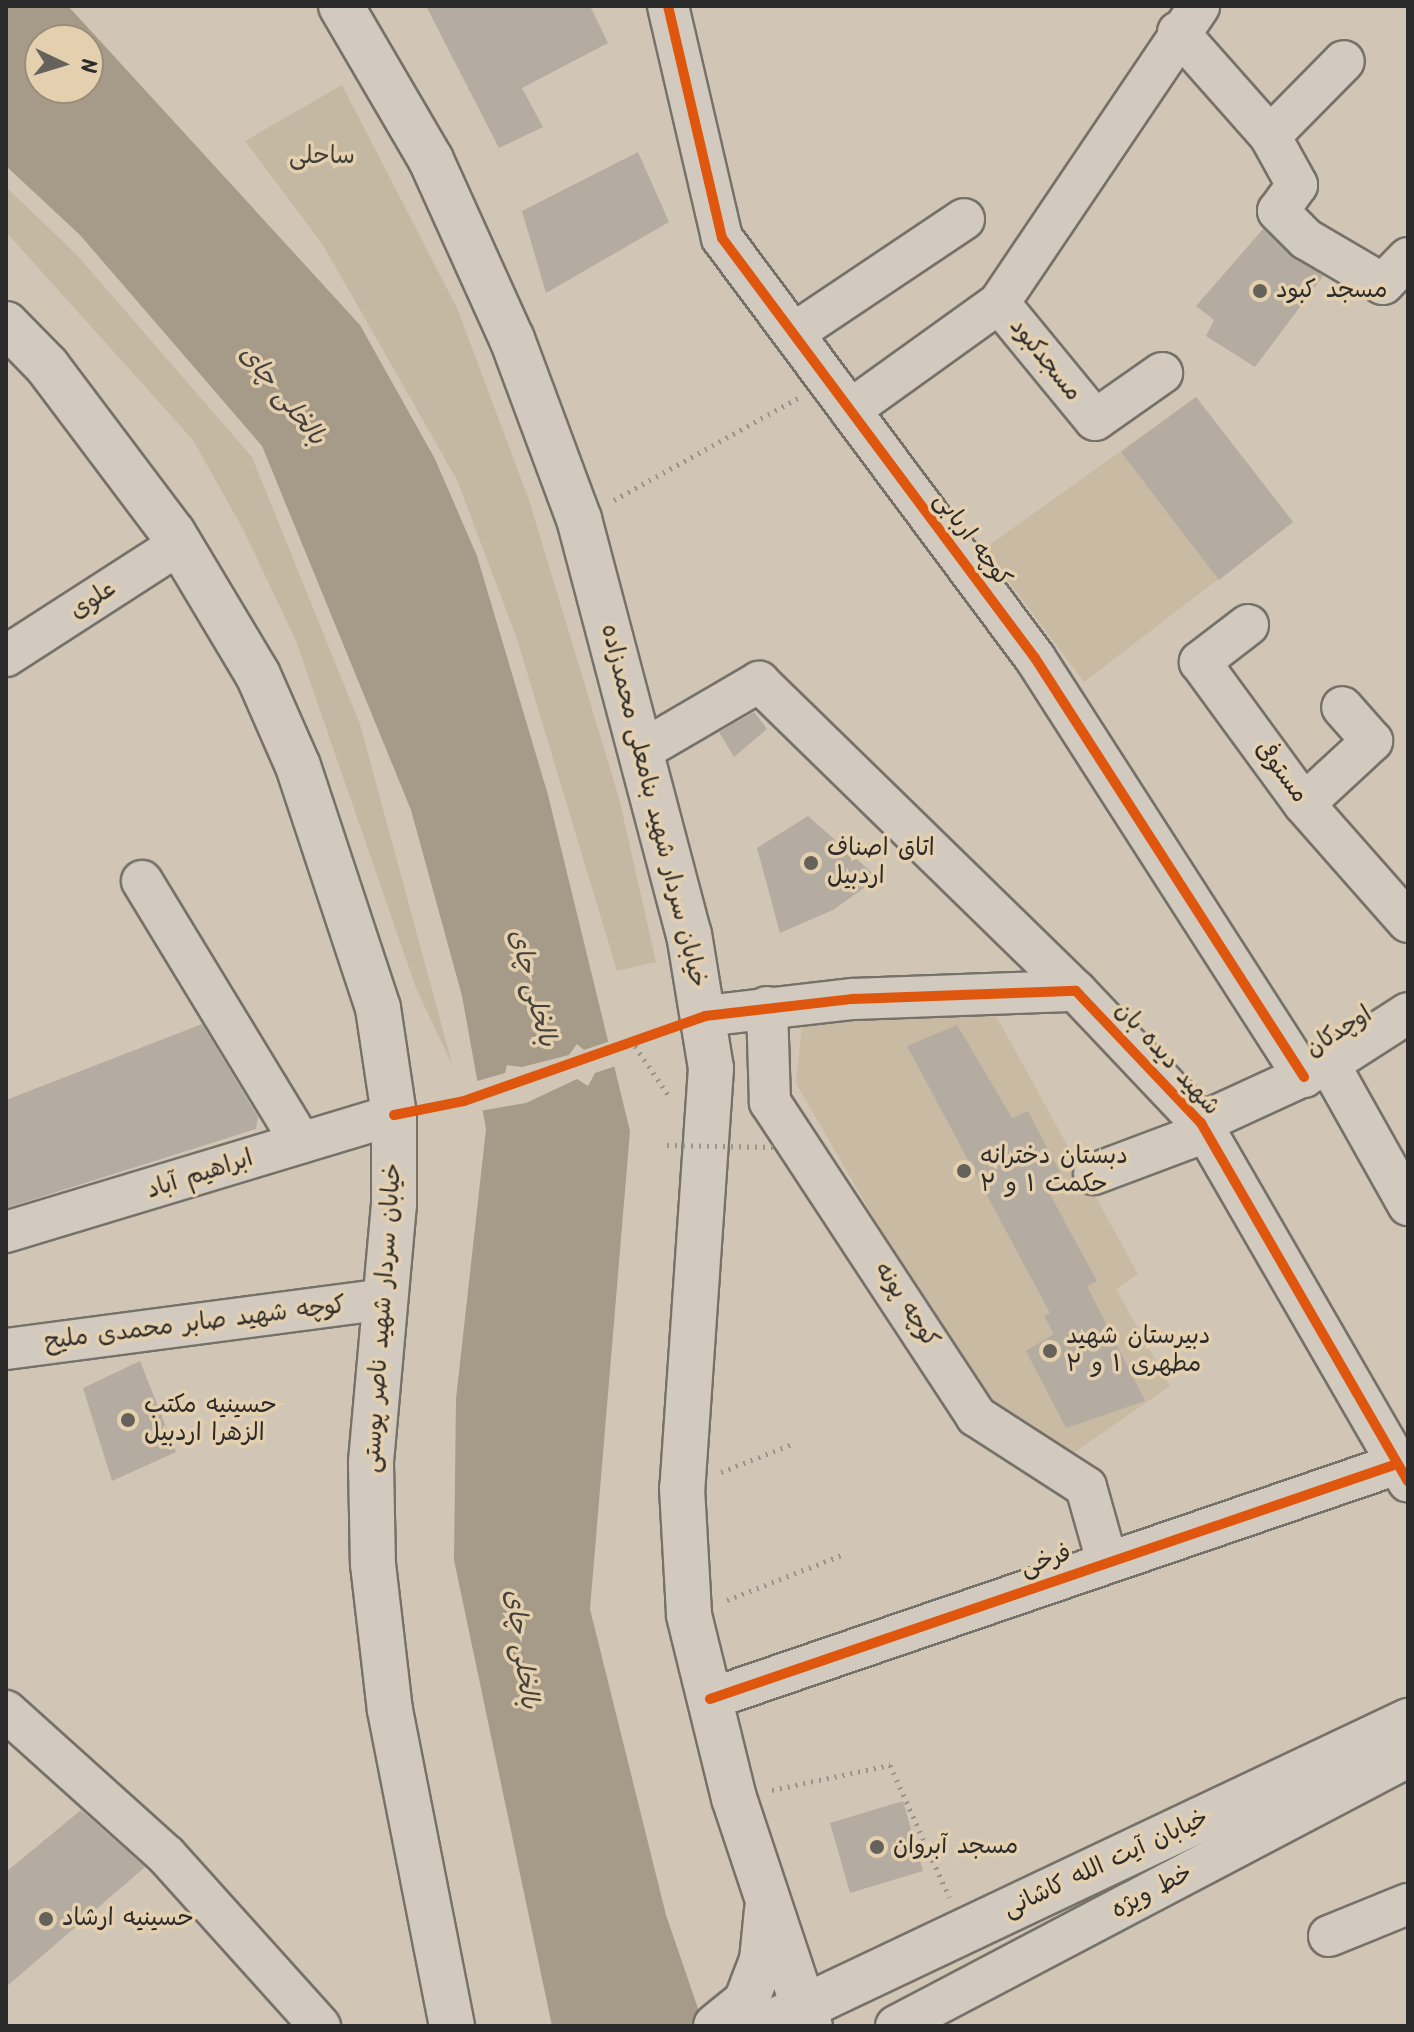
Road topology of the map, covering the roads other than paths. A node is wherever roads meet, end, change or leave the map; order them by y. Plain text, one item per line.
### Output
1 (341, 6) edge
2 (668, 6) edge
3 (1189, 19) edge
4 (1344, 61) dead end
5 (1270, 136) junction
6 (964, 219) dead end
7 (1408, 258) edge
8 (999, 303) junction
9 (6, 324) edge
10 (797, 331) junction
11 (1162, 373) dead end
12 (840, 395) junction
13 (180, 544) junction
14 (1248, 625) dead end
15 (6, 656) edge
16 (1342, 707) dead end
17 (641, 751) junction
18 (1304, 804) junction
19 (142, 881) dead end
20 (1408, 922) edge
21 (1076, 991) junction
22 (767, 1007) junction
23 (1408, 1013) edge
24 (705, 1016) junction
25 (1317, 1071) junction
26 (394, 1115) junction
27 (1204, 1128) junction
28 (301, 1143) junction
29 (1094, 1174) dead end
30 (1408, 1205) edge
31 (6, 1232) edge
32 (384, 1299) junction
33 (6, 1349) edge
34 (1403, 1472) edge
35 (1107, 1561) junction
36 (710, 1699) junction
37 (6, 1711) edge
38 (1408, 1721) edge
39 (1408, 1757) edge
40 (768, 1901) junction
41 (1408, 1904) edge
42 (1329, 1936) dead end
43 (807, 2016) edge
44 (454, 2020) edge
45 (320, 2026) edge
46 (717, 2026) edge
47 (764, 2026) edge
48 (896, 2026) edge

1 - 17 main road, خیابان سردار شهید بنامعلی محمدزاده
2 - 10 street, کوچه اربابی
3 - 5 street
3 - 8 street
4 - 5 street
5 - 7 street
6 - 10 street
8 - 11 street, مسجدکبود
8 - 12 street, مسجدکبود
9 - 13 main road, خیابان سردار شهید ناصر پوستی
10 - 12 street, کوچه اربابی
12 - 25 street, کوچه اربابی
13 - 15 street, علوی
13 - 26 main road, خیابان سردار شهید ناصر پوستی
14 - 18 street, مستوفی
16 - 18 street
17 - 21 street, شهید دیده بان
17 - 24 main road, خیابان سردار شهید بنامعلی محمدزاده
18 - 20 street, مستوفی
19 - 28 street
21 - 22 street
21 - 27 street, شهید دیده بان
22 - 24 street
22 - 35 street, کوچه پونه
23 - 25 street, اوچدکان
24 - 36 main road, خیابان سردار شهید بنامعلی محمدزاده
25 - 27 street, اوچدکان
25 - 30 street, کوچه اربابی
26 - 28 street, ابراهیم آباد
26 - 32 main road, خیابان سردار شهید ناصر پوستی
27 - 29 street, اوچدکان
27 - 34 street, شهید دیده بان
28 - 31 street, ابراهیم آباد
32 - 33 street, کوچه شهید صابر محمدی ملیح
32 - 44 main road, خیابان سردار شهید ناصر پوستی
34 - 35 street, فرخی
35 - 36 street, فرخی
36 - 40 main road, خیابان سردار شهید بنامعلی محمدزاده
37 - 45 street
38 - 43 main road, خیابان آیت الله کاشانی
39 - 48 street, خط ویژه
40 - 43 main road, خیابان سردار شهید بنامعلی محمدزاده
40 - 46 main road
41 - 42 street
43 - 47 main road, خیابان آیت الله کاشانی

